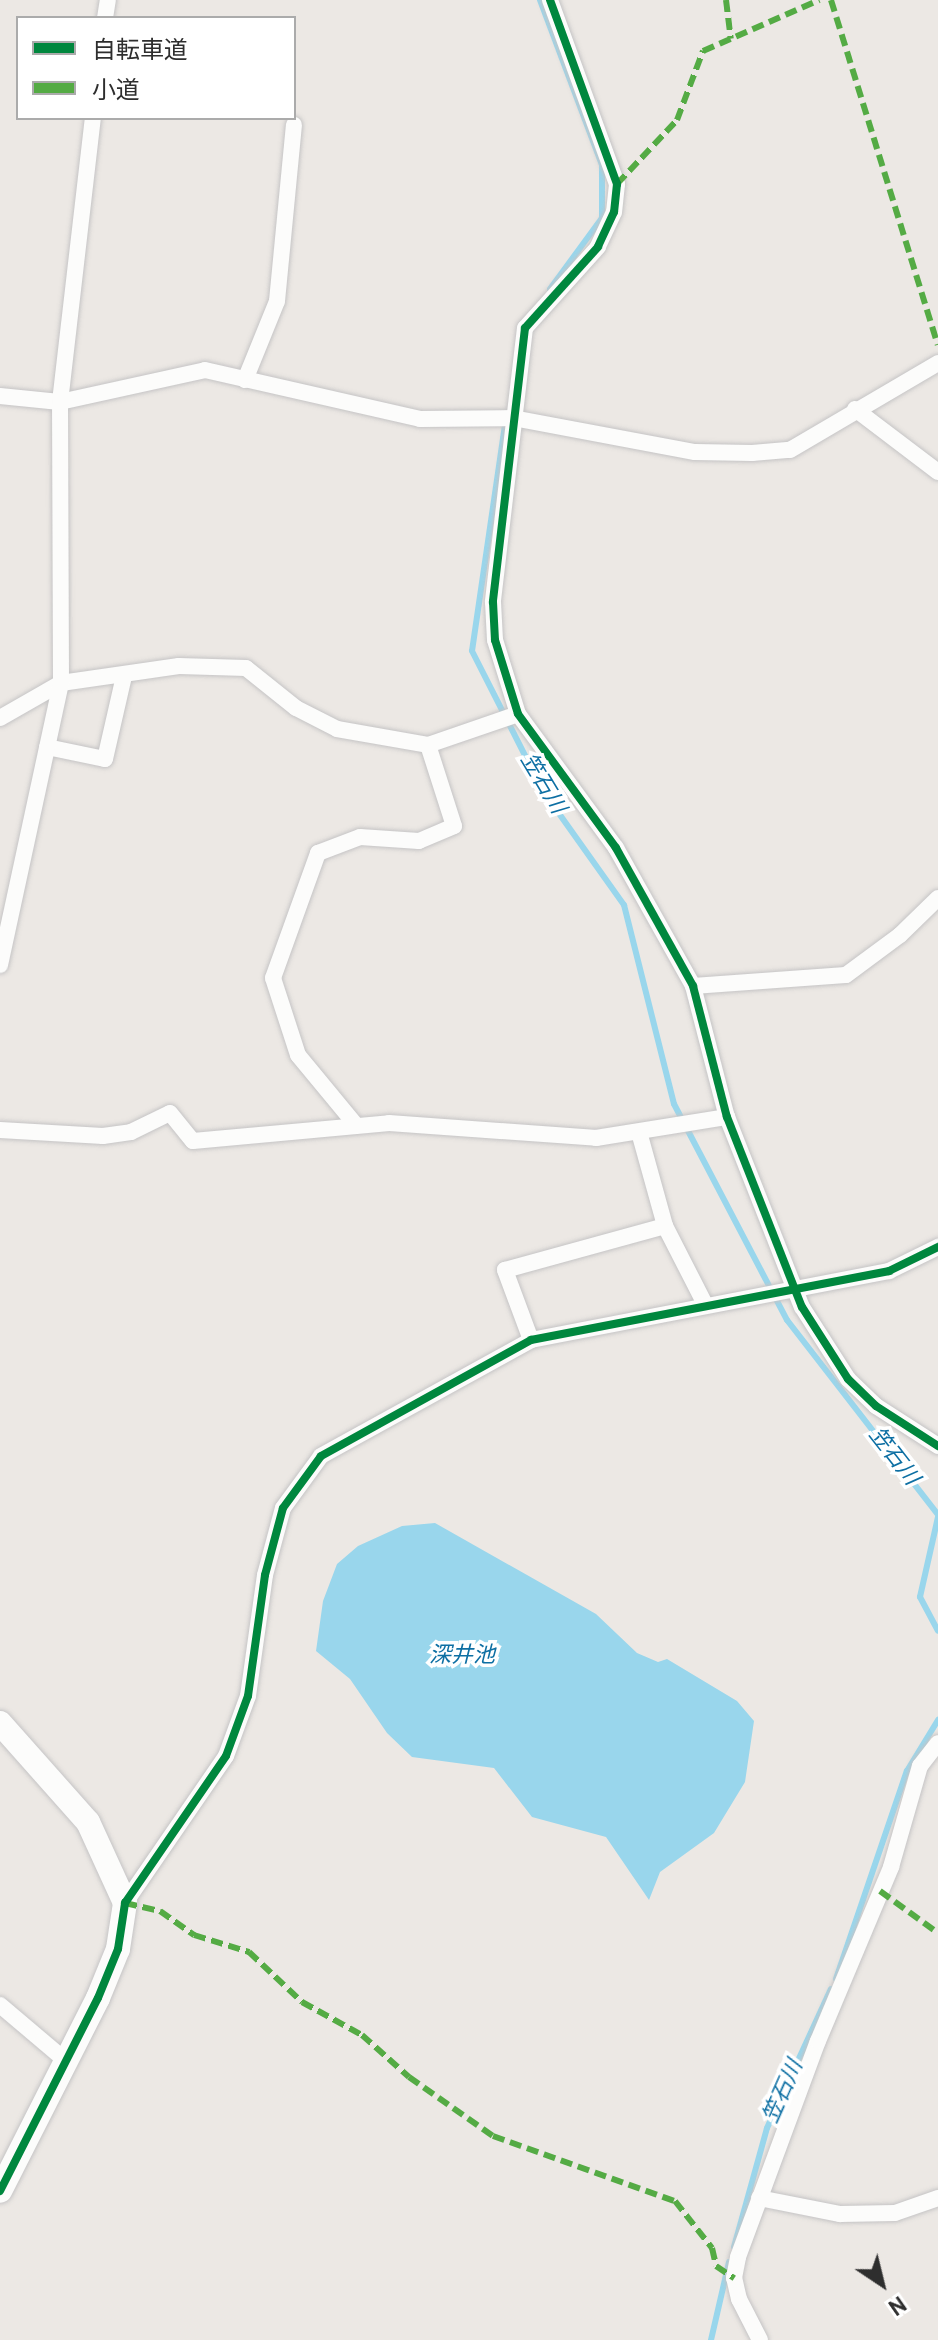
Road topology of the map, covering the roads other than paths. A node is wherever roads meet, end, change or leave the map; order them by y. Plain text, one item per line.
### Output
1 (550, 0) edge
2 (93, 120) edge
3 (294, 125) dead end
4 (938, 363) edge
5 (245, 380) junction
6 (0, 396) edge
7 (60, 402) junction
8 (855, 409) junction
9 (513, 418) junction
10 (938, 472) edge
11 (124, 676) junction
12 (61, 683) junction
13 (518, 714) junction
14 (0, 718) edge
15 (428, 745) junction
16 (47, 747) junction
17 (938, 898) edge
18 (0, 965) edge
19 (693, 986) junction
20 (727, 1117) junction
21 (355, 1124) junction
22 (0, 1130) edge
23 (639, 1132) junction
24 (665, 1226) junction
25 (938, 1247) edge
26 (794, 1287) junction
27 (705, 1304) junction
28 (531, 1340) junction
29 (938, 1446) edge
30 (0, 1723) edge
31 (938, 1743) edge
32 (125, 1903) junction
33 (0, 2005) edge
34 (66, 2061) junction
35 (0, 2191) edge
36 (759, 2198) junction
37 (938, 2198) edge
38 (760, 2340) edge

1 - 9 street
2 - 7 street
3 - 5 street
4 - 8 street
5 - 7 street
5 - 9 street
6 - 7 street
7 - 12 street
8 - 9 street
8 - 10 street
9 - 13 street
11 - 12 street
11 - 15 street
11 - 16 street
12 - 14 street
12 - 16 street
13 - 15 street
13 - 19 street
15 - 21 street
16 - 18 street
17 - 19 street
19 - 20 street
20 - 23 street
20 - 26 street
21 - 22 street
21 - 23 street
23 - 24 street
24 - 27 street
24 - 28 street
25 - 26 street
26 - 27 street
26 - 29 street
27 - 28 street
28 - 32 street
30 - 32 street
31 - 36 street
32 - 34 street
33 - 34 street
34 - 35 street
36 - 37 street
36 - 38 street

